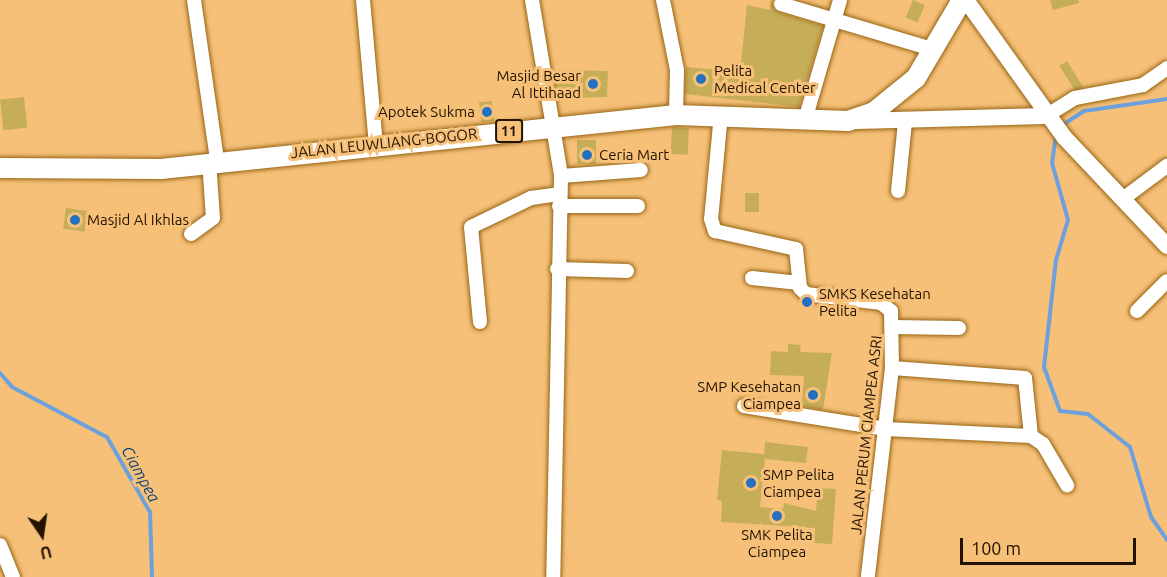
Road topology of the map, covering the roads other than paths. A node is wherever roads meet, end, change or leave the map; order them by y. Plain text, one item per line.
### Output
1 (194, 0) edge
2 (363, 0) edge
3 (532, 0) edge
4 (663, 0) edge
5 (840, 0) edge
6 (964, 0) edge
7 (781, 4) dead end
8 (833, 17) junction
9 (935, 50) junction
10 (1167, 68) edge
11 (722, 114) junction
12 (676, 115) junction
13 (1046, 116) junction
14 (805, 120) junction
15 (848, 121) junction
16 (906, 122) junction
17 (551, 126) junction
18 (376, 145) junction
19 (213, 160) junction
20 (1167, 166) edge
21 (0, 168) edge
22 (641, 170) dead end
23 (561, 176) junction
24 (898, 191) dead end
25 (1124, 198) junction
26 (559, 200) junction
27 (638, 206) dead end
28 (191, 234) dead end
29 (1167, 246) edge
30 (557, 269) junction
31 (627, 271) dead end
32 (752, 278) dead end
33 (1167, 281) edge
34 (799, 283) junction
35 (1137, 311) dead end
36 (480, 322) dead end
37 (893, 327) junction
38 (959, 328) dead end
39 (892, 368) junction
40 (744, 406) dead end
41 (886, 429) junction
42 (1031, 436) junction
43 (1067, 485) dead end
44 (0, 545) edge
45 (13, 577) edge
46 (553, 577) edge
47 (868, 577) edge

1 - 19 street
2 - 18 street
3 - 17 street
4 - 12 street
5 - 8 street
6 - 9 highway, JALAN LEUWLIANG-BOGOR / 11
6 - 13 main road
7 - 8 street
8 - 9 street
8 - 14 street
9 - 15 highway, JALAN LEUWLIANG-BOGOR / 11
10 - 13 street
11 - 12 highway, JALAN LEUWLIANG-BOGOR / 11
11 - 14 highway, JALAN LEUWLIANG-BOGOR / 11
11 - 34 street
12 - 17 highway, JALAN LEUWLIANG-BOGOR / 11
13 - 16 main road
13 - 25 main road
14 - 15 highway, JALAN LEUWLIANG-BOGOR / 11
15 - 16 main road
16 - 24 street
17 - 18 highway, JALAN LEUWLIANG-BOGOR / 11
17 - 23 street
18 - 19 highway, JALAN LEUWLIANG-BOGOR / 11
19 - 21 highway, JALAN LEUWLIANG-BOGOR / 11
19 - 28 street
20 - 25 street
22 - 23 street
23 - 26 street
25 - 29 main road
26 - 27 street
26 - 30 street
26 - 36 street
30 - 31 street
30 - 46 street
32 - 34 street
33 - 35 street
34 - 37 street, JALAN PERUM CIAMPEA ASRI
37 - 38 street
37 - 39 street, JALAN PERUM CIAMPEA ASRI
39 - 41 street, JALAN PERUM CIAMPEA ASRI
39 - 42 street
40 - 41 street
41 - 42 street
41 - 47 street, JALAN PERUM CIAMPEA ASRI
42 - 43 street
44 - 45 street

